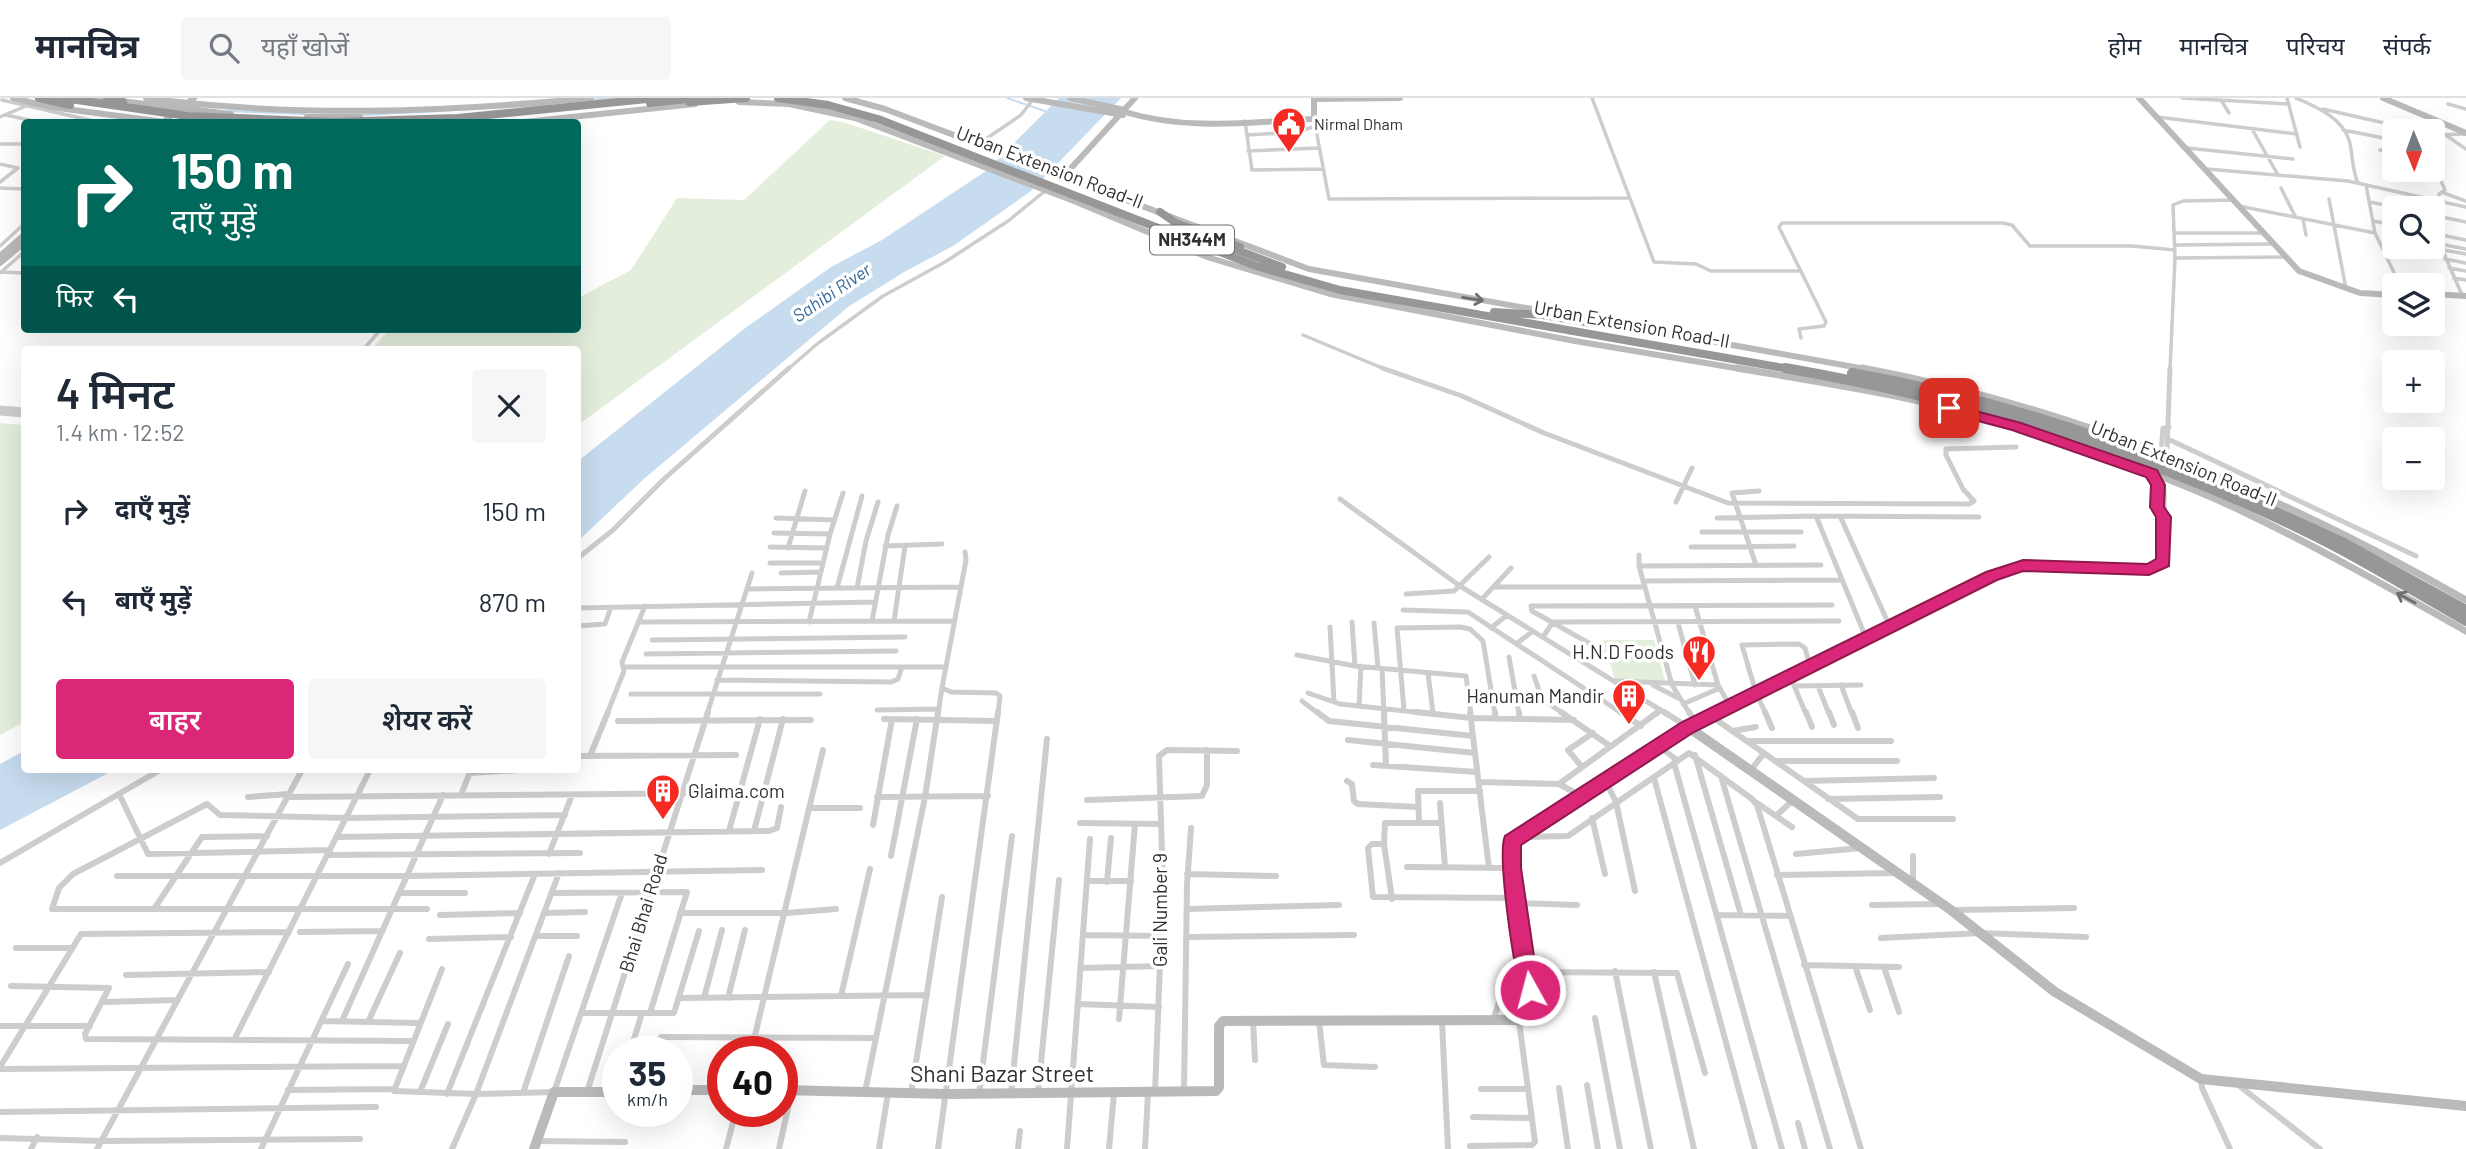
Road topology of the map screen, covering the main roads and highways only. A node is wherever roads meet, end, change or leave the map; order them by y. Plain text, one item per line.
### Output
1 (39, 98) edge
2 (63, 98) edge
3 (107, 98) edge
4 (657, 98) edge
5 (696, 98) edge
6 (746, 98) edge
7 (778, 98) edge
8 (821, 98) edge
9 (123, 102) road end
10 (664, 107) road end
11 (185, 119) edge
12 (234, 119) edge
13 (430, 119) edge
14 (490, 119) edge
15 (974, 151) junction
16 (1050, 183) junction
17 (1160, 212) road end
18 (1159, 227) junction
19 (1249, 254) junction
20 (1239, 267) road end
21 (1494, 312) junction
22 (1612, 323) road end
23 (1513, 328) road end
24 (1611, 339) junction
25 (2466, 610) edge
26 (2466, 621) edge

1 - 11 highway, bridge
2 - 12 highway, bridge
3 - 9 highway
4 - 13 highway, bridge
5 - 14 highway
6 - 10 highway
7 - 15 highway, Urban Extension Road-II / NH344M
8 - 15 highway, Urban Extension Road-II / NH344M
15 - 16 highway, Urban Extension Road-II / NH344M
16 - 18 highway, Urban Extension Road-II / NH344M
16 - 19 highway, Urban Extension Road-II / NH344M
17 - 19 highway
18 - 20 highway
18 - 24 highway, Urban Extension Road-II / NH344M
19 - 21 highway, Urban Extension Road-II / NH344M
21 - 22 highway
21 - 25 highway, Urban Extension Road-II / NH344M
23 - 24 highway
24 - 26 highway, Urban Extension Road-II / NH344M

